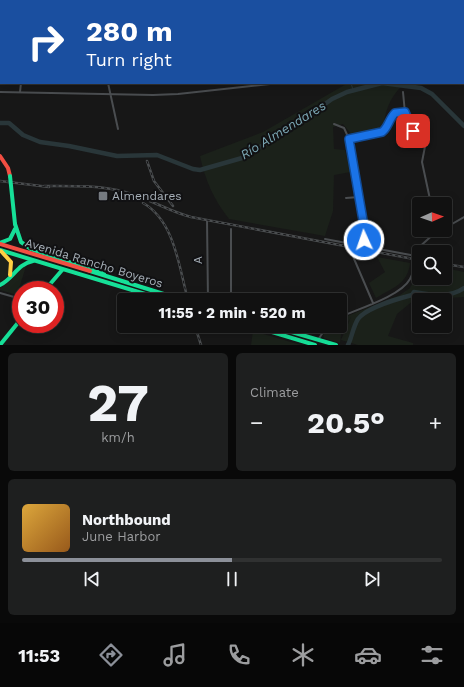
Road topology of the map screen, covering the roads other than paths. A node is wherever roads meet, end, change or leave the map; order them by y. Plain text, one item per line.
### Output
1 (21, 84) edge
2 (108, 84) edge
3 (270, 84) edge
4 (0, 92) edge
5 (20, 92) junction
6 (403, 92) dead end
7 (112, 94) junction
8 (405, 112) junction
9 (334, 124) dead end
10 (118, 129) dead end
11 (349, 139) junction
12 (0, 156) edge
13 (0, 162) edge
14 (10, 176) junction
15 (359, 197) junction
16 (430, 197) edge
17 (346, 198) dead end
18 (464, 217) edge
19 (207, 220) dead end
20 (15, 224) junction
21 (452, 224) edge
22 (231, 229) dead end
23 (430, 237) edge
24 (325, 239) dead end
25 (0, 244) edge
26 (354, 245) junction
27 (421, 245) edge
28 (363, 247) junction
29 (0, 250) edge
30 (412, 255) edge
31 (34, 261) junction
32 (63, 269) junction
33 (412, 274) edge
34 (117, 280) junction
35 (53, 281) edge
36 (5, 283) junction
37 (0, 285) edge
38 (0, 293) edge
39 (142, 293) edge
40 (160, 293) edge
41 (208, 293) edge
42 (232, 293) edge
43 (12, 296) edge
44 (373, 303) junction
45 (347, 314) edge
46 (12, 330) edge
47 (276, 333) edge
48 (294, 333) edge
49 (322, 333) edge
50 (318, 340) junction
51 (0, 345) edge
52 (316, 345) edge
53 (336, 345) edge

1 - 5 street
2 - 7 street
3 - 7 street
4 - 5 street
5 - 7 street
6 - 8 street
7 - 10 street
8 - 11 street
8 - 16 street
9 - 11 street
11 - 15 street
12 - 14 main road
13 - 14 main road
14 - 20 main road, bridge
15 - 17 street
15 - 28 street
18 - 21 street
19 - 41 street, A
20 - 25 main road
20 - 34 main road
22 - 42 street
23 - 27 street
24 - 26 street
25 - 34 main road, Avenida Rancho Boyeros
26 - 28 street
26 - 44 street
28 - 30 street
29 - 31 main road, Avenida Rancho Boyeros
29 - 36 main road
31 - 32 main road, Avenida Rancho Boyeros
31 - 36 main road
32 - 35 main road
32 - 39 main road, Avenida Rancho Boyeros
33 - 44 street
34 - 40 main road, Avenida Rancho Boyeros
36 - 37 main road
38 - 43 street
44 - 45 street
46 - 51 main road
47 - 52 main road
48 - 50 main road
49 - 50 street
50 - 53 main road

